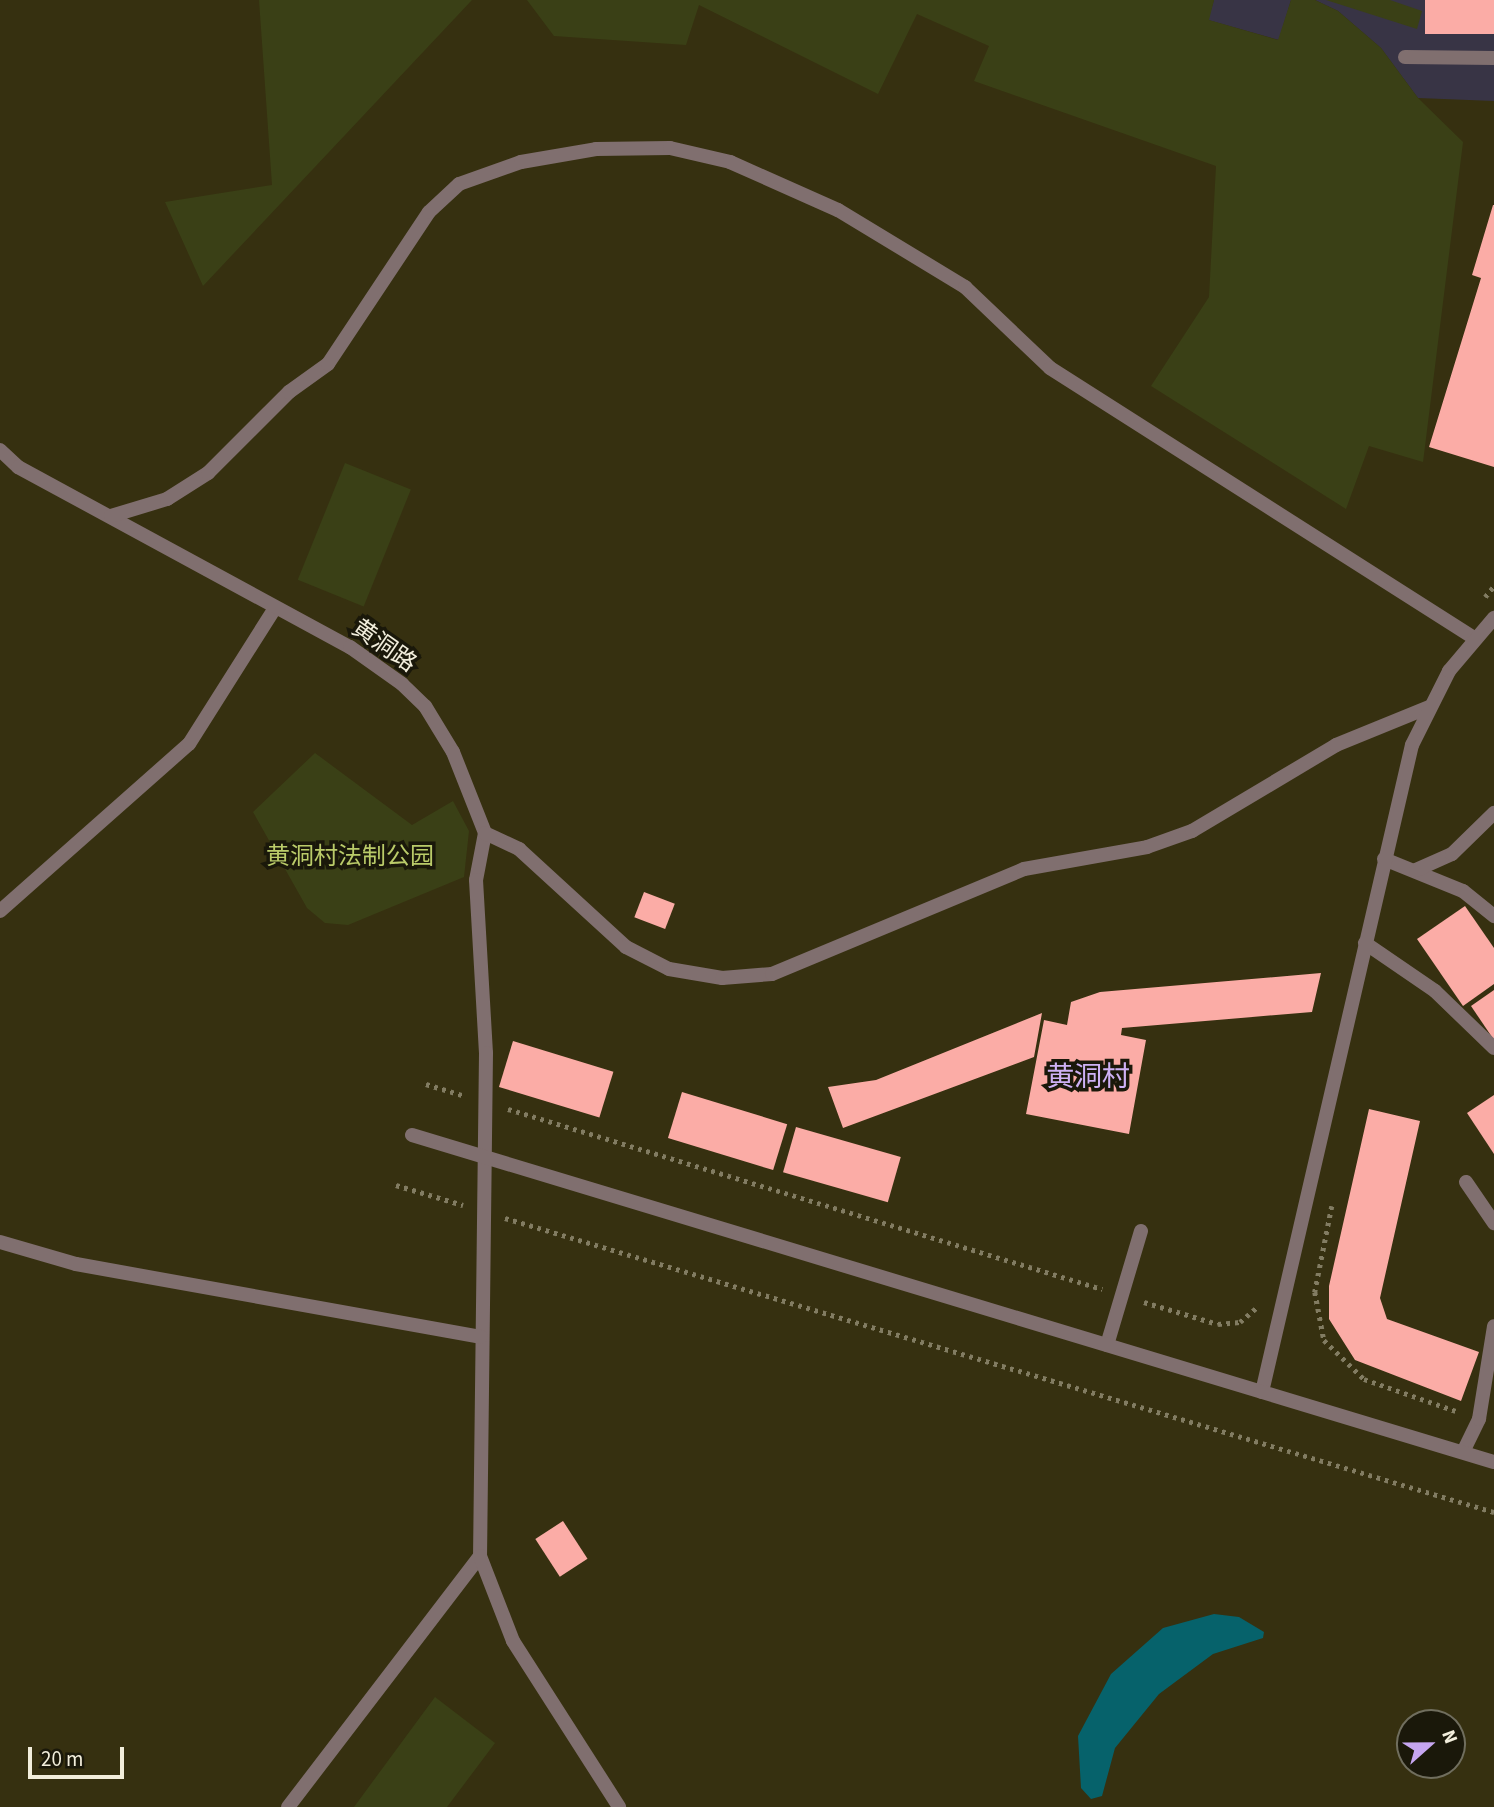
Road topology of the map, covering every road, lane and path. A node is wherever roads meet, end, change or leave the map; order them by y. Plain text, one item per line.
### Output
1 (1405, 57) dead end
2 (1494, 58) edge
3 (0, 450) edge
4 (111, 516) junction
5 (1494, 586) edge
6 (1477, 605) dead end
7 (275, 608) junction
8 (1494, 618) edge
9 (1474, 638) junction
10 (1429, 707) junction
11 (1494, 813) edge
12 (485, 833) junction
13 (1384, 859) junction
14 (1416, 870) junction
15 (0, 911) edge
16 (1494, 916) edge
17 (1365, 943) junction
18 (1494, 1048) edge
19 (426, 1084) dead end
20 (466, 1096) dead end
21 (492, 1104) dead end
22 (412, 1135) dead end
23 (1466, 1182) dead end
24 (396, 1185) dead end
25 (1334, 1195) dead end
26 (476, 1209) dead end
27 (490, 1213) dead end
28 (1494, 1223) edge
29 (1141, 1231) dead end
30 (0, 1242) edge
31 (1113, 1292) dead end
32 (1261, 1299) dead end
33 (1139, 1300) dead end
34 (1494, 1326) edge
35 (480, 1337) junction
36 (1107, 1345) junction
37 (1262, 1392) junction
38 (1479, 1419) junction
39 (1463, 1452) junction
40 (1494, 1462) edge
41 (1494, 1512) edge
42 (480, 1556) junction
43 (288, 1807) edge
44 (619, 1807) edge

1 - 2 street
3 - 4 street, 黄洞路
4 - 7 street, 黄洞路
4 - 9 street
5 - 6 path
7 - 12 street, 黄洞路
7 - 15 street
8 - 9 street
9 - 10 street
10 - 12 street
10 - 13 street
11 - 14 street
12 - 35 street
13 - 14 street
13 - 17 street
14 - 16 street
17 - 18 street
17 - 37 street
19 - 20 path
21 - 31 path
22 - 36 street
23 - 28 street
24 - 26 path
25 - 38 path
27 - 41 path
29 - 36 street
30 - 35 street
32 - 33 path
34 - 38 street
35 - 42 street
36 - 37 street
37 - 39 street
38 - 39 street
39 - 40 street
42 - 43 street
42 - 44 street

